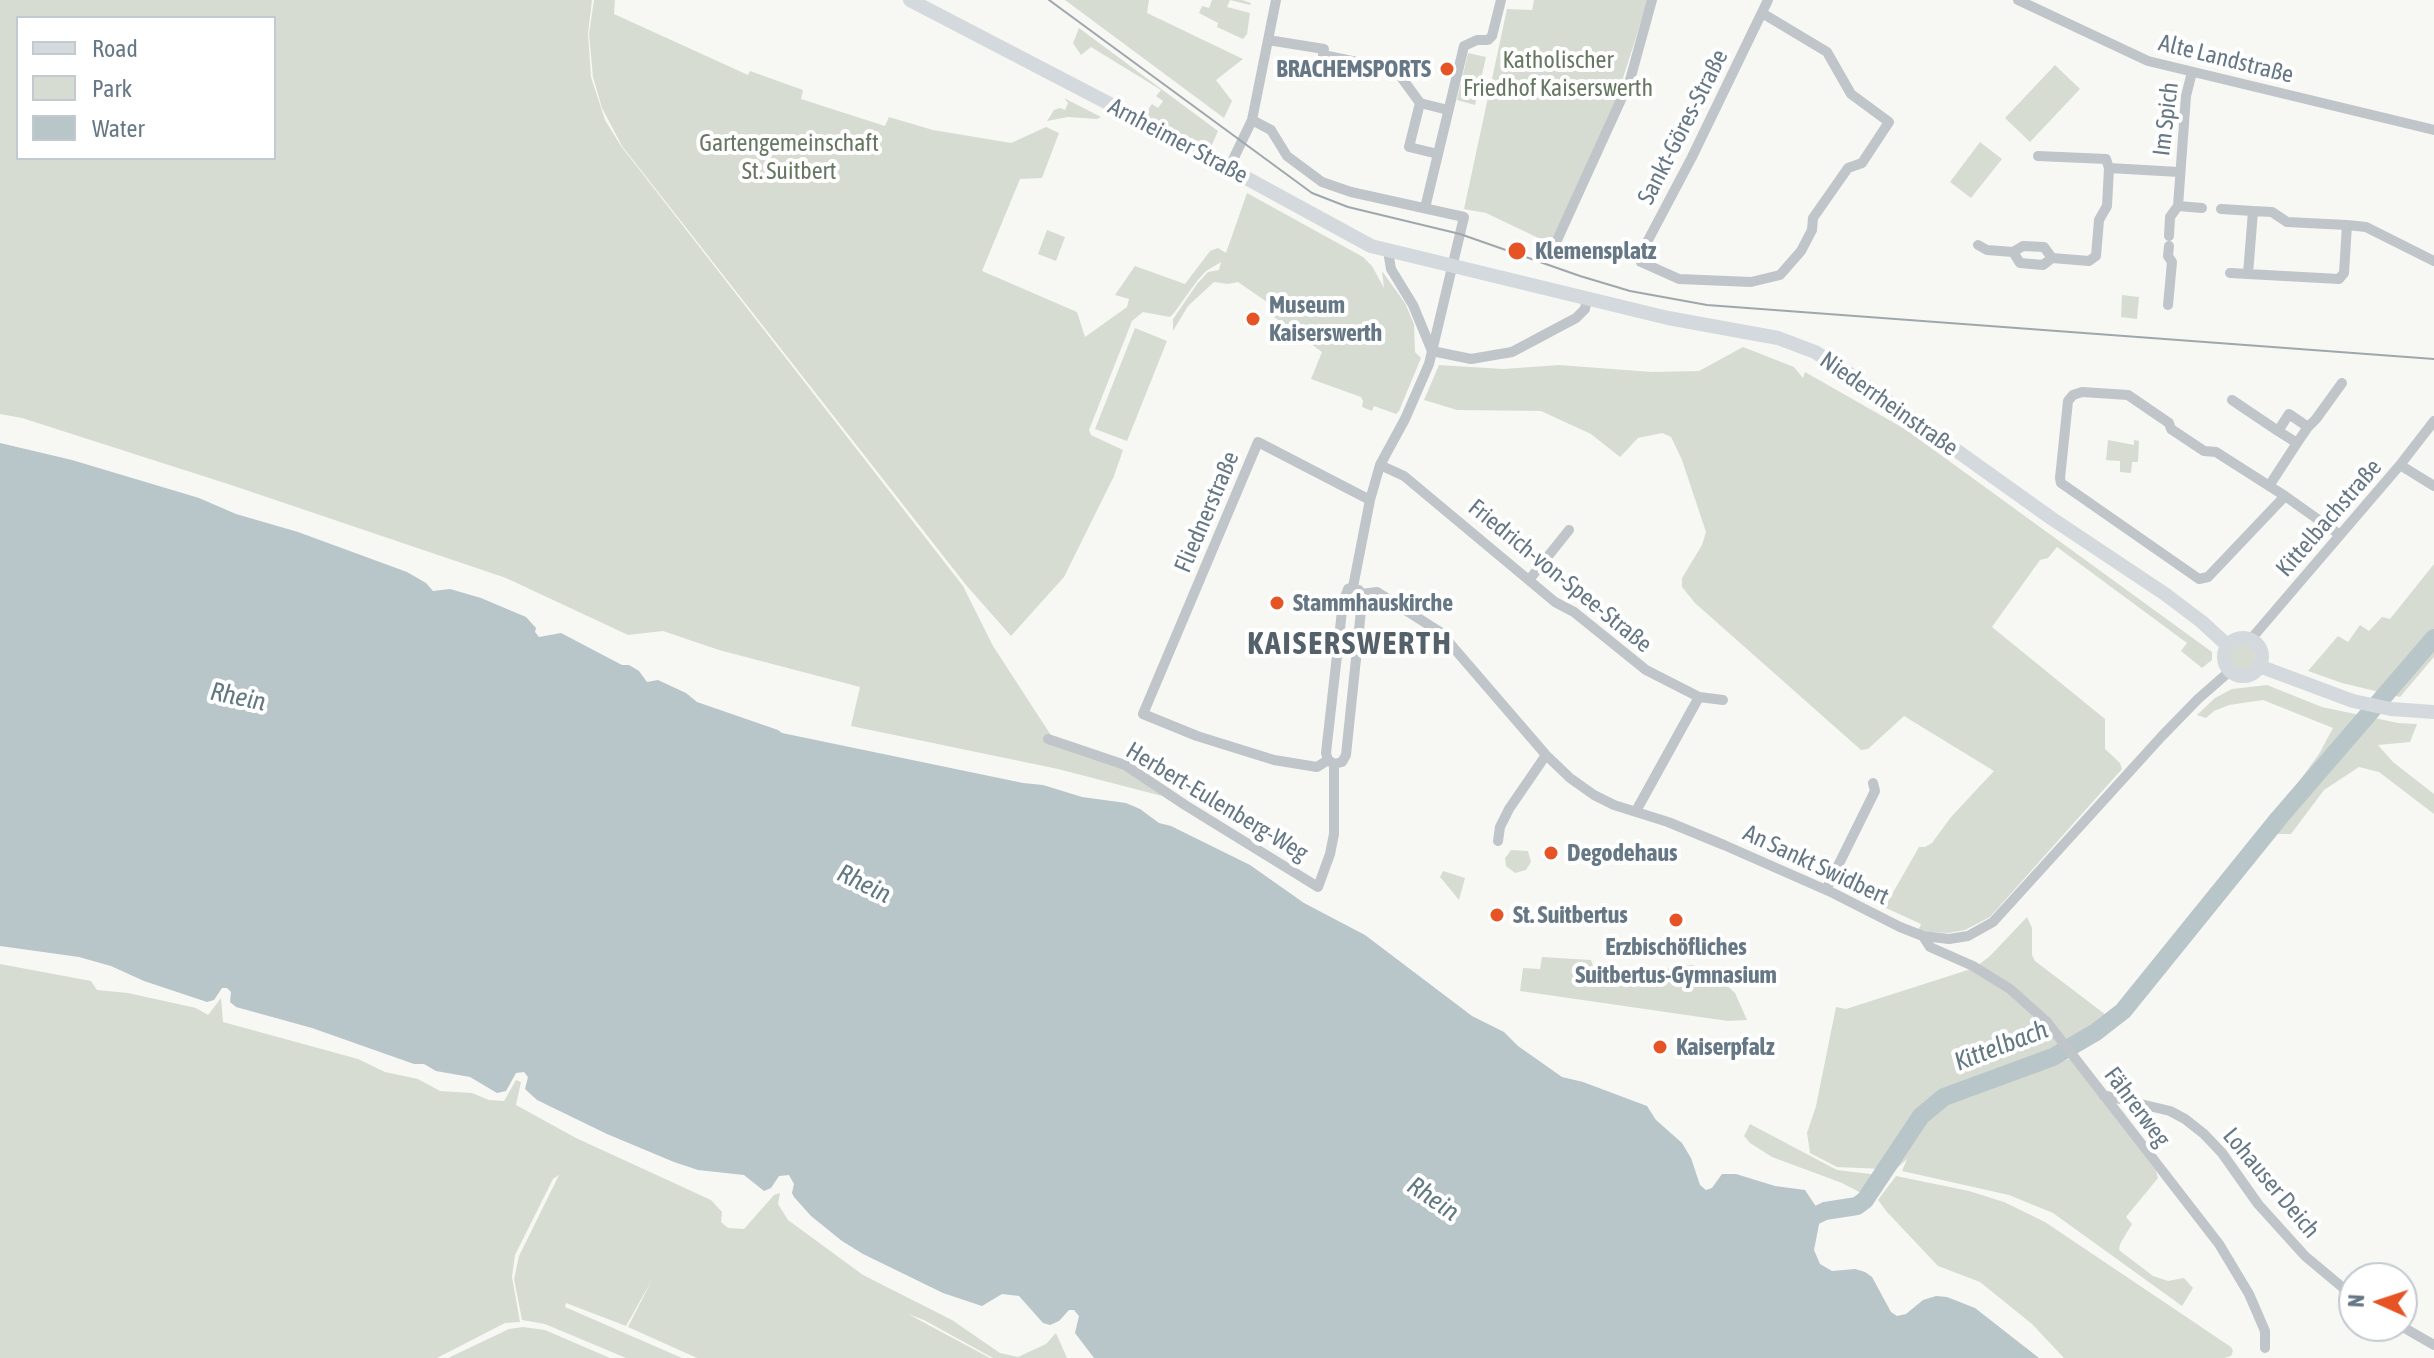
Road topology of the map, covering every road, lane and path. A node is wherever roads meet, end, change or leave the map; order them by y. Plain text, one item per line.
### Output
1 (910, 0) edge
2 (1276, 0) edge
3 (1501, 0) edge
4 (1652, 0) edge
5 (1768, 0) edge
6 (2018, 0) edge
7 (1762, 13) junction
8 (1268, 40) junction
9 (2192, 72) junction
10 (1420, 103) junction
11 (1448, 110) junction
12 (1252, 120) junction
13 (2434, 130) edge
14 (1438, 154) junction
15 (2038, 156) dead end
16 (1229, 168) junction
17 (2109, 168) junction
18 (2179, 172) junction
19 (2178, 206) junction
20 (1425, 208) junction
21 (2202, 208) dead end
22 (2221, 209) dead end
23 (2253, 211) junction
24 (2347, 225) junction
25 (1978, 245) dead end
26 (1553, 249) dead end
27 (1388, 251) junction
28 (2013, 252) junction
29 (2052, 258) junction
30 (2434, 261) edge
31 (1452, 266) junction
32 (2230, 273) dead end
33 (2248, 274) junction
34 (1586, 304) junction
35 (2168, 305) dead end
36 (1432, 351) junction
37 (2342, 383) dead end
38 (2232, 400) dead end
39 (2434, 421) edge
40 (2308, 427) junction
41 (2278, 431) junction
42 (2297, 443) junction
43 (1380, 465) junction
44 (2400, 465) junction
45 (2269, 486) junction
46 (2434, 486) edge
47 (2285, 496) junction
48 (1370, 500) junction
49 (1569, 530) dead end
50 (2340, 535) junction
51 (1529, 580) junction
52 (1357, 590) junction
53 (2251, 639) junction
54 (2227, 645) junction
55 (2259, 666) junction
56 (2230, 671) junction
57 (1699, 697) junction
58 (1723, 700) dead end
59 (2434, 712) edge
60 (1048, 739) dead end
61 (1546, 755) junction
62 (1331, 762) junction
63 (1873, 783) dead end
64 (1636, 811) junction
65 (1498, 841) dead end
66 (1826, 890) junction
67 (1923, 936) junction
68 (2103, 1095) junction
69 (2338, 1284) edge
70 (2265, 1348) dead end

1 - 16 main road, Arnheimer Straße
2 - 8 street
3 - 11 street
4 - 26 street
5 - 7 street, Sankt-Göres-Straße
6 - 9 street, Alte Landstraße
7 - 7 street, Sankt-Göres-Straße
8 - 10 street
8 - 12 street
9 - 13 street, Alte Landstraße
9 - 18 street, Im Spich
10 - 11 street
10 - 14 street
11 - 14 street
12 - 16 street
12 - 20 street
14 - 20 street
15 - 17 street, Im Spich
16 - 27 main road, Arnheimer Straße
17 - 18 street, Im Spich
17 - 29 street
18 - 19 street, Im Spich
19 - 21 street
19 - 35 street, Im Spich
20 - 31 street
22 - 23 street
23 - 24 street
23 - 33 street
24 - 30 street
24 - 33 street
25 - 28 street
27 - 31 main road, Arnheimer Straße
27 - 36 street
28 - 29 street
28 - 29 street
31 - 34 main road, Niederrheinstraße
31 - 36 street
32 - 33 street
34 - 36 street
34 - 54 main road, Niederrheinstraße
36 - 43 street
37 - 40 street
38 - 41 street
39 - 44 street, Kittelbachstraße
40 - 41 street
40 - 42 street
41 - 42 street
42 - 45 street
43 - 48 street
43 - 51 street, Friedrich-von-Spee-Straße
44 - 46 street
44 - 50 street, Kittelbachstraße
45 - 47 street
45 - 47 street
47 - 50 street
48 - 52 street
48 - 62 street, Fliednerstraße
49 - 51 street
50 - 53 street, Kittelbachstraße
51 - 57 street, Friedrich-von-Spee-Straße
52 - 61 street, An Sankt Swidbert
52 - 62 street
52 - 62 street
53 - 54 main road
53 - 55 main road
54 - 56 main road
55 - 56 main road
55 - 59 main road
56 - 67 street, An Sankt Swidbert
57 - 58 street, Friedrich-von-Spee-Straße
57 - 64 street
60 - 62 street, Herbert-Eulenberg-Weg
61 - 64 street, An Sankt Swidbert
61 - 65 street
63 - 66 street
64 - 66 street, An Sankt Swidbert
66 - 67 street, An Sankt Swidbert
67 - 68 street, Fährerweg
68 - 69 street, Lohauser Deich
68 - 70 street, Fährerweg

